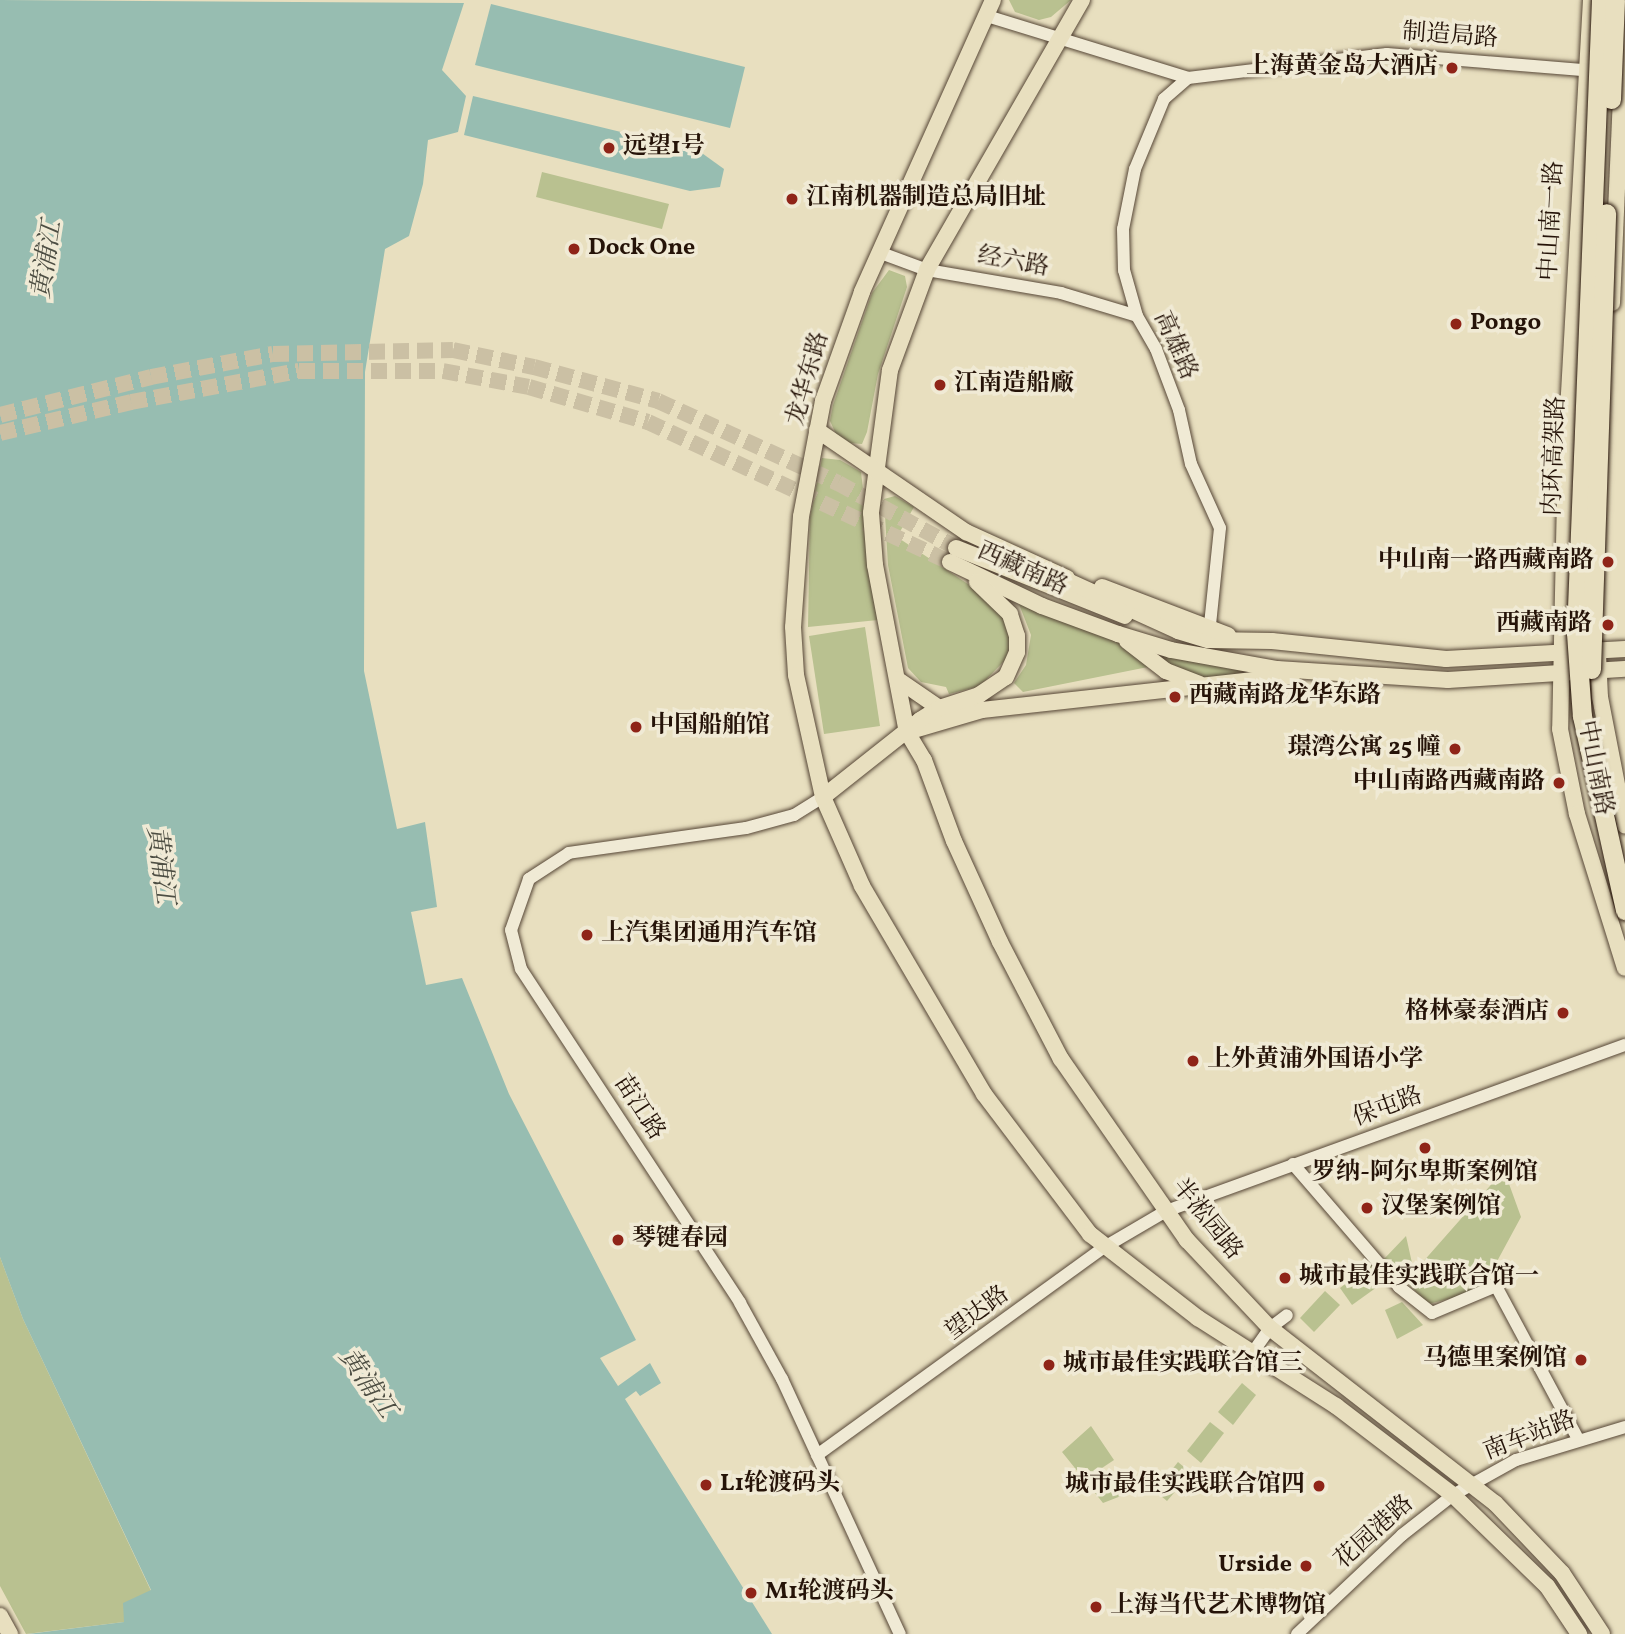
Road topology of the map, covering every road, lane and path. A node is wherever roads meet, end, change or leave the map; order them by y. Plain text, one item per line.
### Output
1 (1082, 0) edge
2 (1591, 0) edge
3 (1601, 0) edge
4 (1615, 0) edge
5 (1625, 5) edge
6 (990, 8) edge
7 (1060, 40) junction
8 (1583, 71) junction
9 (1188, 78) junction
10 (1623, 78) edge
11 (881, 253) junction
12 (927, 270) junction
13 (1137, 316) junction
14 (817, 430) junction
15 (878, 475) junction
16 (953, 555) junction
17 (1057, 576) junction
18 (1178, 631) junction
19 (1118, 634) junction
20 (1209, 634) junction
21 (1599, 649) junction
22 (1625, 649) edge
23 (1558, 654) junction
24 (1625, 669) edge
25 (1596, 670) junction
26 (1331, 672) junction
27 (1560, 672) junction
28 (897, 678) junction
29 (1206, 686) junction
30 (939, 708) junction
31 (908, 732) junction
32 (823, 797) junction
33 (1625, 826) edge
34 (1625, 859) edge
35 (1625, 910) edge
36 (1625, 968) edge
37 (1625, 1045) edge
38 (1293, 1164) junction
39 (1166, 1211) junction
40 (1103, 1248) junction
41 (1287, 1315) dead end
42 (1270, 1328) junction
43 (1249, 1357) junction
44 (1625, 1427) edge
45 (1578, 1439) junction
46 (817, 1455) junction
47 (1472, 1483) junction
48 (1453, 1495) junction
49 (0, 1616) edge
50 (10, 1634) edge
51 (900, 1634) edge
52 (1297, 1634) edge
53 (1578, 1634) edge
54 (1602, 1634) edge

1 - 7 main road
2 - 8 main road, 中山南一路
3 - 35 highway, 内环高架路, bridge
4 - 34 highway, 内环高架路, bridge
5 - 10 main road
6 - 7 street, 制造局路
6 - 11 main road, 龙华东路
7 - 9 street, 制造局路
7 - 12 main road
8 - 9 street, 制造局路
8 - 10 street, 制造局路
8 - 23 main road, 中山南一路
9 - 13 street, 高雄路
10 - 21 main road
11 - 12 street, 经六路
11 - 14 main road, 龙华东路
12 - 13 street, 经六路
12 - 15 main road
13 - 20 street, 高雄路
14 - 15 main road, 西藏南路
14 - 32 main road, 龙华东路
15 - 17 main road, 西藏南路
15 - 28 main road
16 - 18 main road
16 - 19 main road, 西藏南路
16 - 30 main road, 西藏南路
17 - 18 main road, 西藏南路
17 - 20 main road, 西藏南路
18 - 20 main road, 西藏南路
19 - 26 main road, 西藏南路
19 - 29 main road
20 - 23 main road, 西藏南路
21 - 22 main road, 西藏南路
21 - 23 main road, 西藏南路
21 - 25 main road, 中山南路
23 - 27 main road, 中山南路
24 - 25 main road, 西藏南路
25 - 27 main road, 西藏南路
25 - 33 main road, 中山南路
26 - 27 main road, 西藏南路
26 - 29 main road, 西藏南路
27 - 36 main road, 中山南路
28 - 30 main road
28 - 31 main road
29 - 31 main road, 西藏南路
30 - 31 main road, 西藏南路
31 - 32 main road, 西藏南路
31 - 39 main road, 半淞园路
32 - 40 main road
32 - 46 street, 苗江路
37 - 38 street, 保屯路
38 - 39 street, 保屯路
38 - 45 street
39 - 40 street, 望达路
39 - 42 main road, 半淞园路
40 - 43 main road
40 - 46 street, 望达路
41 - 42 street
42 - 43 street
42 - 47 main road, 半淞园路
43 - 48 main road
44 - 45 street, 南车站路
45 - 47 street, 南车站路
46 - 51 street, 苗江路
47 - 48 street, 南车站路
47 - 54 main road, 半淞园路
48 - 52 street, 花园港路
48 - 53 main road
49 - 50 main road

